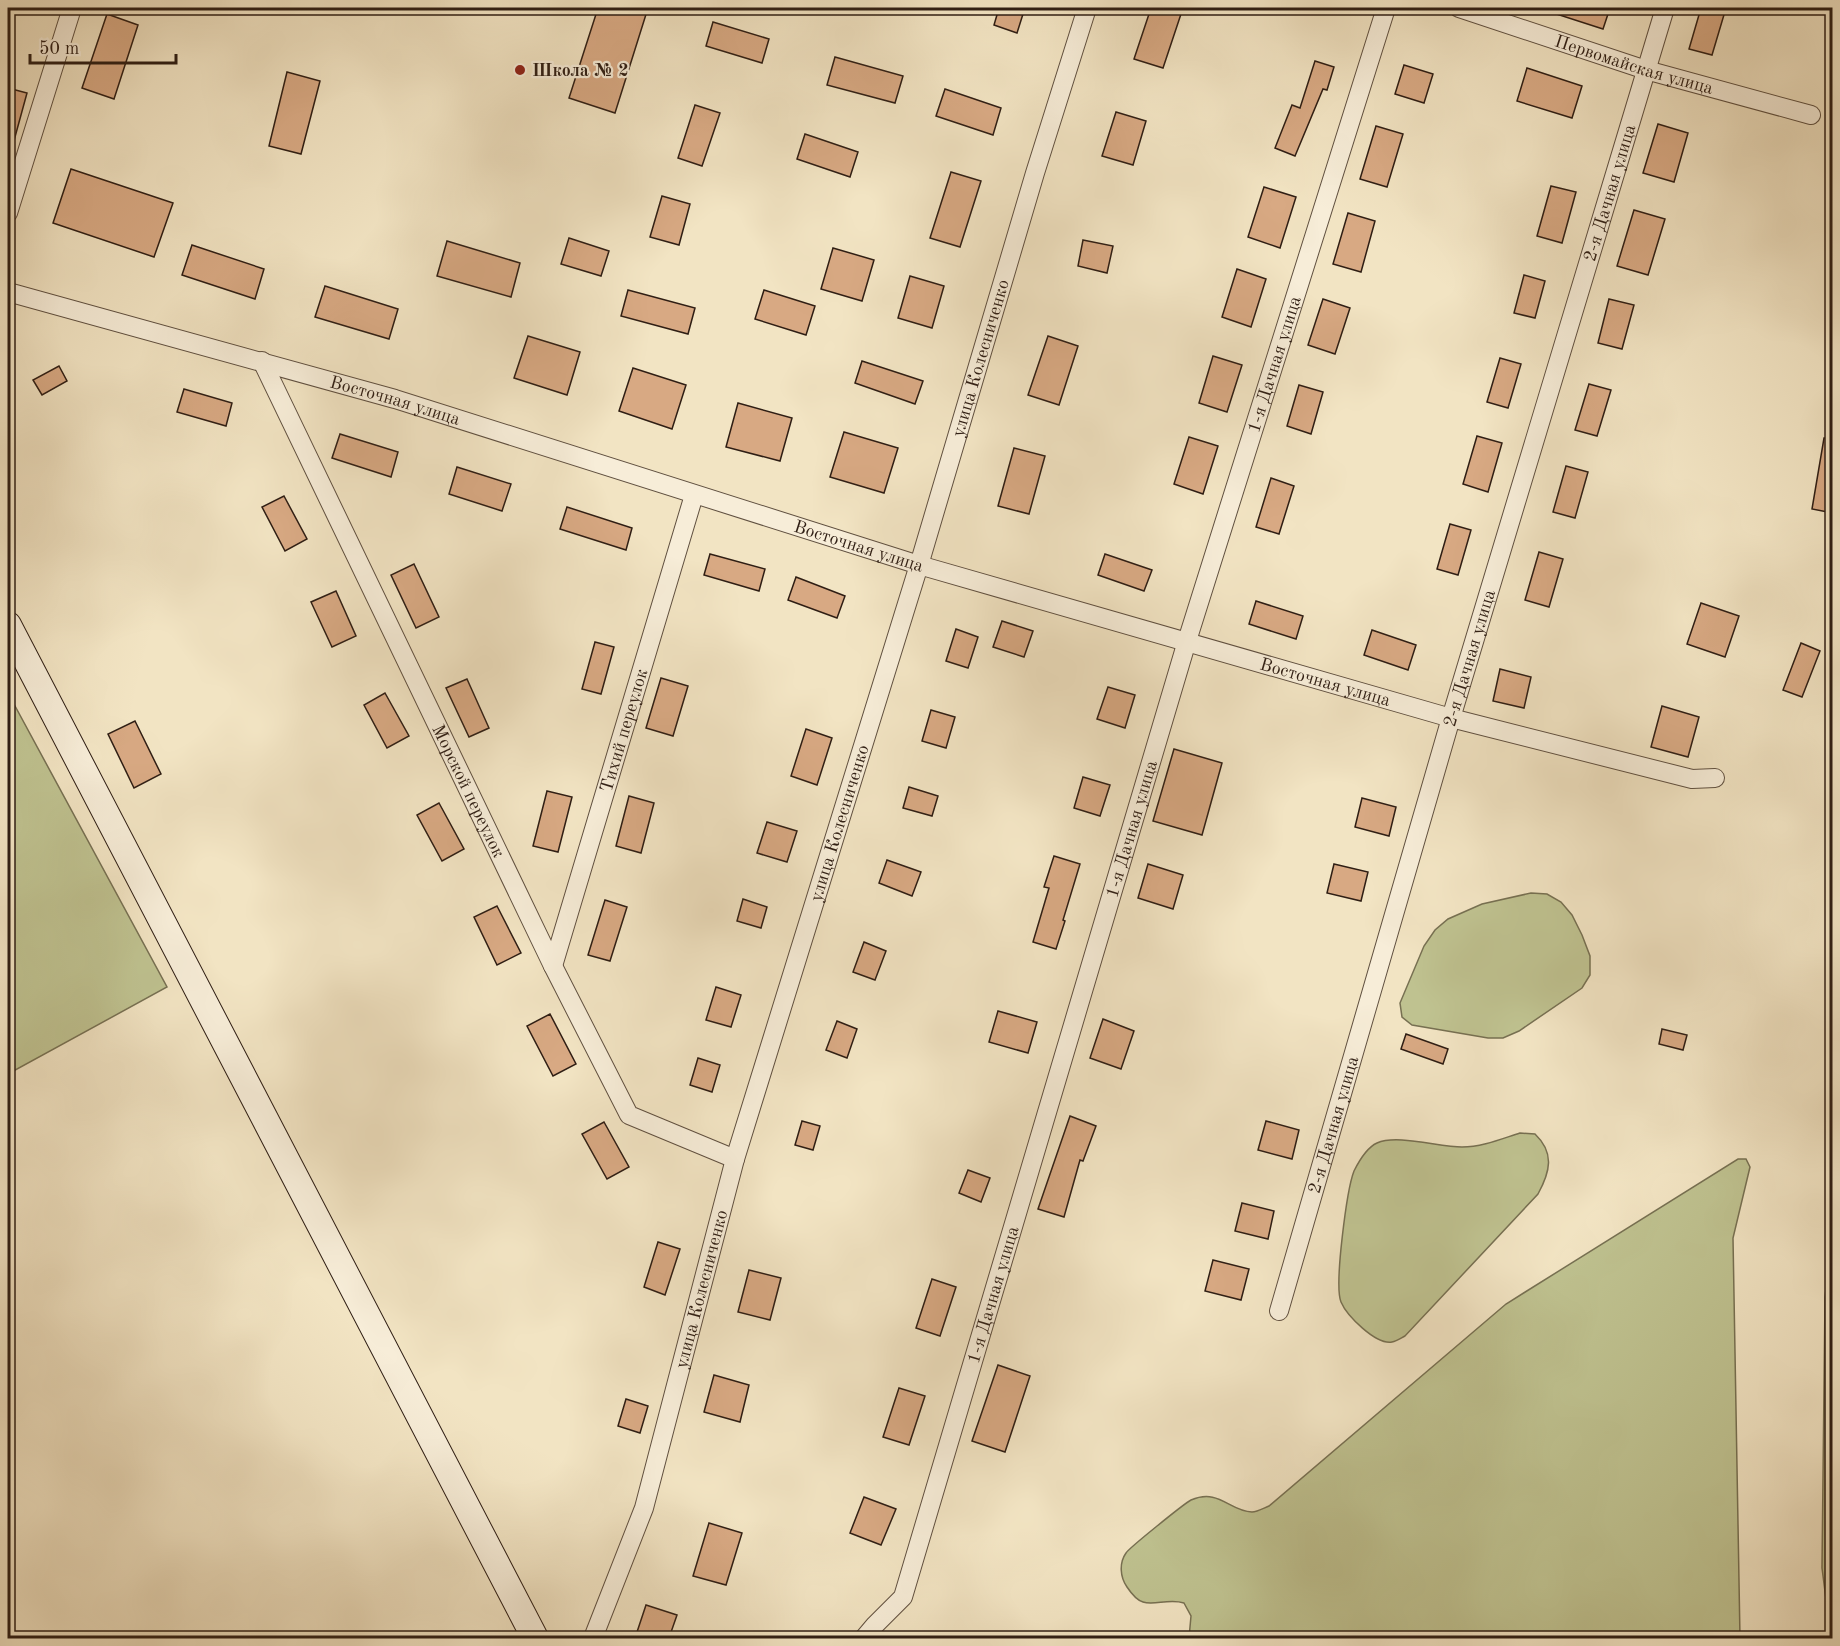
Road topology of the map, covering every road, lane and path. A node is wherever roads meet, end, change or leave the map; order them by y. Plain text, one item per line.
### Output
1 (72, 8) edge
2 (1087, 8) edge
3 (1386, 8) edge
4 (1459, 8) edge
5 (1665, 8) edge
6 (1646, 70) junction
7 (1811, 115) dead end
8 (8, 213) edge
9 (8, 292) edge
10 (262, 361) junction
11 (694, 495) junction
12 (919, 565) junction
13 (8, 625) edge
14 (1187, 641) junction
15 (1451, 718) junction
16 (1715, 778) dead end
17 (553, 966) junction
18 (735, 1159) junction
19 (1279, 1311) dead end
20 (535, 1638) edge
21 (593, 1638) edge
22 (864, 1638) edge

1 - 8 street
2 - 12 street, улица Колесниченко
3 - 14 street, 1-я Дачная улица
4 - 6 street, Первомайская улица
5 - 6 street, 2-я Дачная улица
6 - 7 street, Первомайская улица
6 - 15 street, 2-я Дачная улица
9 - 10 street, Восточная улица
10 - 11 street, Восточная улица
10 - 17 street, Морской переулок
11 - 12 street, Восточная улица
11 - 17 street, Тихий переулок
12 - 14 street, Восточная улица
12 - 18 street, улица Колесниченко
13 - 20 main road
14 - 15 street, Восточная улица
14 - 22 street, 1-я Дачная улица
15 - 16 street, Восточная улица
15 - 19 street, 2-я Дачная улица
17 - 18 street, Морской переулок
18 - 21 street, улица Колесниченко

